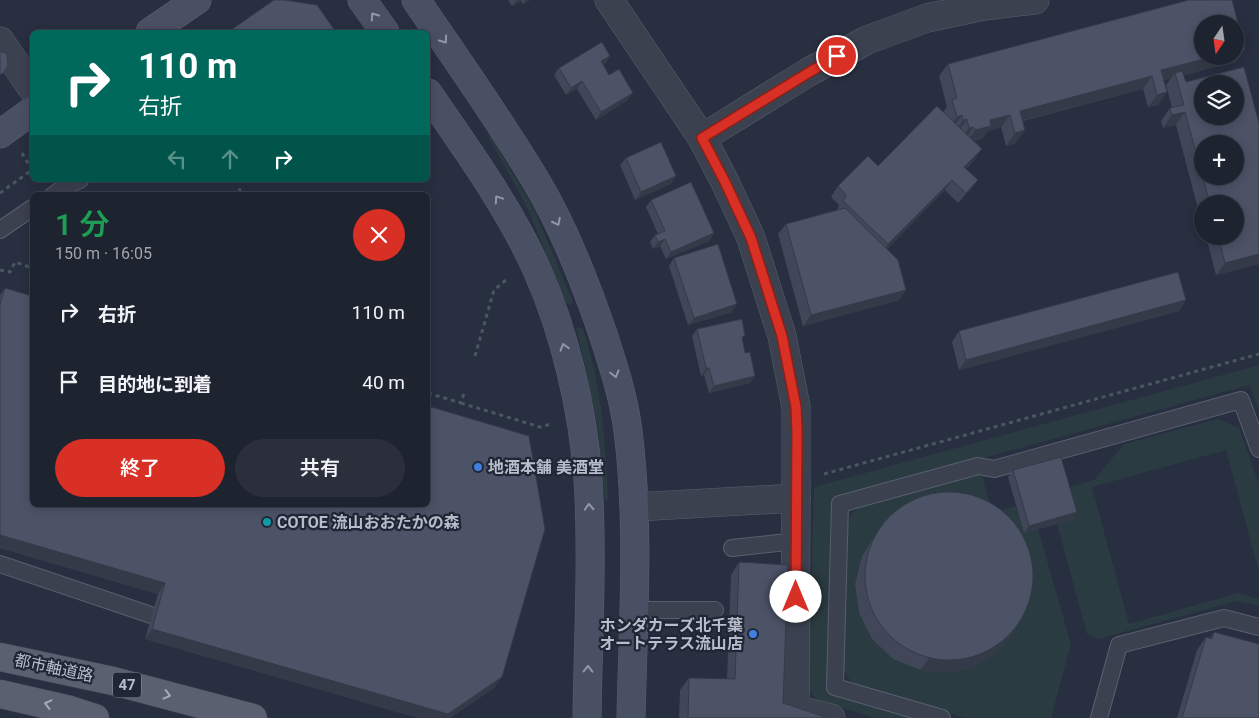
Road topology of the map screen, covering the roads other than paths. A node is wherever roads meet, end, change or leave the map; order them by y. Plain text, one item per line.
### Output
1 (197, 0) edge
2 (362, 0) edge
3 (416, 0) edge
4 (609, 0) edge
5 (1035, 0) edge
6 (161, 29) edge
7 (384, 30) edge
8 (0, 41) edge
9 (30, 85) edge
10 (430, 96) edge
11 (30, 114) edge
12 (702, 138) junction
13 (10, 142) edge
14 (73, 182) edge
15 (58, 192) edge
16 (30, 209) edge
17 (0, 230) edge
18 (1259, 450) edge
19 (796, 498) junction
20 (635, 507) junction
21 (796, 541) junction
22 (732, 548) dead end
23 (0, 564) edge
24 (633, 610) junction
25 (714, 610) dead end
26 (152, 615) dead end
27 (1259, 627) edge
28 (0, 657) edge
29 (0, 694) edge
30 (95, 718) edge
31 (252, 718) edge
32 (587, 718) edge
33 (631, 718) edge
34 (831, 718) edge
35 (942, 718) edge
36 (1099, 718) edge

1 - 6 street
7 -> 2 street
3 -> 20 street
4 - 12 street
5 - 12 street
8 - 9 street
32 -> 10 street
11 - 13 street
12 - 19 street
14 - 15 lane
16 - 17 lane
18 - 35 lane
19 - 20 street
19 - 21 street
20 - 24 street
21 - 22 lane
21 - 34 street
23 - 26 lane
24 - 25 lane
24 - 33 street
27 - 36 lane
28 -> 31 main road, 都市軸道路 / 47
30 -> 29 main road

